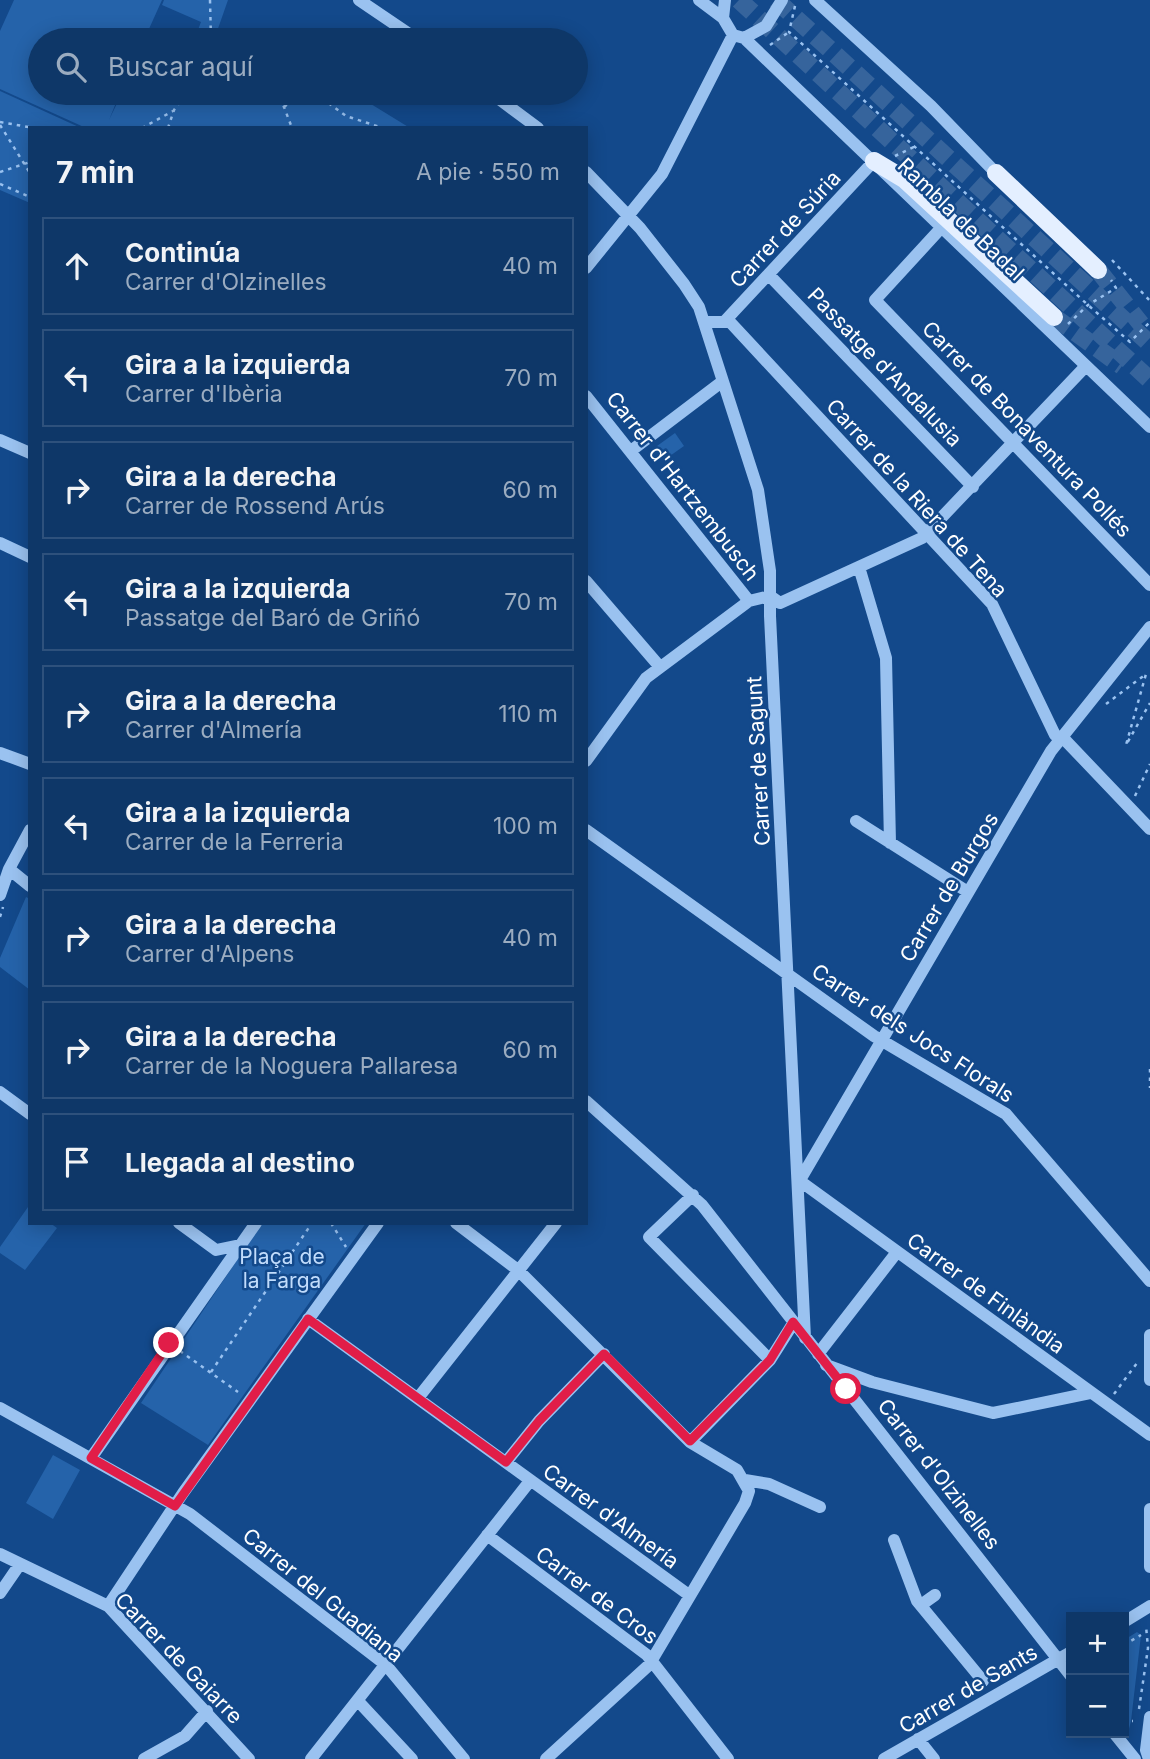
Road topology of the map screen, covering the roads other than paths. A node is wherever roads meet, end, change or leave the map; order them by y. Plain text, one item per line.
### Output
1 (359, 0) edge
2 (699, 0) edge
3 (725, 0) edge
4 (782, 0) edge
5 (815, 0) edge
6 (723, 18) junction
7 (400, 28) edge
8 (738, 37) junction
9 (508, 105) edge
10 (535, 126) edge
11 (881, 160) junction
12 (996, 173) joint
13 (588, 174) edge
14 (629, 216) junction
15 (942, 227) junction
16 (588, 266) edge
17 (1105, 268) tunnel mouth
18 (769, 275) junction
19 (724, 321) junction
20 (704, 322) junction
21 (1058, 323) tunnel mouth
22 (1085, 367) junction
23 (719, 384) dead end
24 (588, 398) edge
25 (1150, 427) edge
26 (0, 440) edge
27 (1013, 441) junction
28 (632, 450) junction
29 (28, 452) edge
30 (973, 486) junction
31 (926, 535) junction
32 (0, 543) edge
33 (28, 556) edge
34 (859, 567) junction
35 (588, 583) edge
36 (1150, 585) edge
37 (770, 596) junction
38 (749, 601) junction
39 (1150, 627) edge
40 (660, 667) junction
41 (1062, 737) junction
42 (0, 753) edge
43 (588, 758) edge
44 (28, 763) edge
45 (856, 821) dead end
46 (1150, 829) edge
47 (588, 831) edge
48 (28, 834) edge
49 (890, 843) junction
50 (9, 869) junction
51 (28, 885) edge
52 (968, 892) junction
53 (0, 895) edge
54 (787, 972) junction
55 (880, 1040) junction
56 (0, 1092) edge
57 (588, 1103) edge
58 (28, 1113) edge
59 (800, 1181) junction
60 (693, 1195) junction
61 (182, 1225) edge
62 (255, 1225) edge
63 (377, 1225) edge
64 (459, 1225) edge
65 (554, 1225) edge
66 (240, 1245) junction
67 (897, 1252) junction
68 (518, 1270) junction
69 (1150, 1281) edge
70 (308, 1319) junction
71 (793, 1322) junction
72 (1150, 1335) edge
73 (806, 1338) junction
74 (604, 1354) junction
75 (822, 1359) junction
76 (770, 1360) junction
77 (1150, 1380) edge
78 (1090, 1393) junction
79 (418, 1398) junction
80 (0, 1408) edge
81 (1150, 1435) edge
82 (690, 1441) junction
83 (91, 1458) junction
84 (506, 1462) junction
85 (745, 1480) junction
86 (530, 1481) junction
87 (175, 1506) junction
88 (820, 1507) dead end
89 (1150, 1509) edge
90 (487, 1535) junction
91 (894, 1540) dead end
92 (0, 1555) edge
93 (20, 1564) junction
94 (1150, 1567) edge
95 (0, 1592) edge
96 (689, 1595) junction
97 (935, 1595) dead end
98 (921, 1605) junction
99 (108, 1606) junction
100 (1148, 1608) edge
101 (1129, 1619) edge
102 (1066, 1655) edge
103 (652, 1659) junction
104 (1059, 1660) junction
105 (386, 1665) junction
106 (1070, 1675) edge
107 (983, 1681) dead end
108 (358, 1701) junction
109 (207, 1711) junction
110 (1144, 1720) edge
111 (1118, 1738) edge
112 (918, 1739) junction
113 (144, 1759) edge
114 (249, 1759) edge
115 (311, 1759) edge
116 (412, 1759) edge
117 (464, 1759) edge
118 (546, 1759) edge
119 (728, 1759) edge
120 (884, 1759) edge
121 (934, 1759) edge
122 (1135, 1759) edge
123 (1149, 1759) edge

1 - 7 street
2 - 6 street, Rambla de Badal
3 - 6 street
4 - 8 street
5 - 12 street
6 - 8 street, Rambla de Badal
8 - 11 street, Rambla de Badal
8 - 14 street
9 - 10 street
11 - 15 street, Rambla de Badal
11 - 18 street, Carrer de Súria
11 - 21 main road
12 - 17 main road
13 - 14 street, Carrer de Sagunt
14 - 16 street
14 - 20 street, Carrer de Sagunt
15 - 22 street, Rambla de Badal
15 - 27 street, Carrer de Bonaventura Pollés
18 - 19 street, Carrer de Súria
18 - 30 street, Passatge d'Andalusia
19 - 20 street
19 - 31 street, Carrer de la Riera de Tena
20 - 37 street, Carrer de Sagunt
22 - 25 street, Rambla de Badal
22 - 27 street
23 - 28 street
24 - 28 street, Carrer d'Hartzembusch
26 - 29 street
27 - 30 street
27 - 36 street, Carrer de Bonaventura Pollés
28 - 38 street, Carrer d'Hartzembusch
30 - 31 street
31 - 34 street
31 - 41 street, Carrer de la Riera de Tena
32 - 33 street
34 - 37 street
34 - 49 street
35 - 40 street
37 - 38 street
37 - 54 street, Carrer de Sagunt
38 - 40 street
39 - 41 street, Carrer de Burgos
40 - 43 street
41 - 46 street, Carrer de la Riera de Tena
41 - 52 street, Carrer de Burgos
42 - 44 street
45 - 49 street
47 - 54 street, Carrer dels Jocs Florals
48 - 50 street
49 - 52 street
50 - 51 street
50 - 53 street
52 - 55 street, Carrer de Burgos
54 - 55 street, Carrer dels Jocs Florals
54 - 59 street, Carrer de Sagunt
55 - 59 street, Carrer de Burgos
55 - 69 street, Carrer dels Jocs Florals
56 - 58 street
57 - 60 street, Carrer d'Olzinelles
59 - 67 street, Carrer de Finlàndia
59 - 73 street, Carrer de Sagunt
60 - 71 street, Carrer d'Olzinelles
60 - 76 street
61 - 66 street
62 - 66 street
63 - 70 street
64 - 68 street
65 - 68 street
66 - 83 street
67 - 75 street
67 - 78 street, Carrer de Finlàndia
68 - 74 street
68 - 79 street
70 - 79 street, Carrer d'Almería
70 - 87 street
71 - 73 street, Carrer d'Olzinelles
71 - 76 street
72 - 77 street
73 - 75 street, Carrer d'Olzinelles
74 - 82 street
74 - 84 street
75 - 78 street
75 - 104 street, Carrer d'Olzinelles
76 - 82 street
78 - 81 street, Carrer de Finlàndia
79 - 84 street, Carrer d'Almería
80 - 83 street, Carrer del Guadiana
82 - 85 street
83 - 87 street, Carrer del Guadiana
84 - 86 street, Carrer d'Almería
85 - 88 street
85 - 96 street
86 - 90 street
86 - 96 street, Carrer d'Almería
87 - 99 street
87 - 105 street, Carrer del Guadiana
89 - 94 street
90 - 103 street, Carrer de Cros
90 - 105 street
91 - 98 street
92 - 93 street, Carrer de Gaiarre
93 - 95 street
93 - 99 street, Carrer de Gaiarre
96 - 103 street
97 - 98 street
98 - 107 street
99 - 109 street, Carrer de Gaiarre
100 - 101 street
102 - 104 street, Carrer de Sants
103 - 118 street
103 - 119 street, Carrer de Cros
104 - 106 street, Carrer d'Olzinelles
104 - 112 street, Carrer de Sants
105 - 108 street
105 - 117 street, Carrer del Guadiana
108 - 115 street
108 - 116 street
109 - 113 street
109 - 114 street, Carrer de Gaiarre
110 - 123 street
111 - 122 street
112 - 120 street, Carrer de Sants
112 - 121 street

